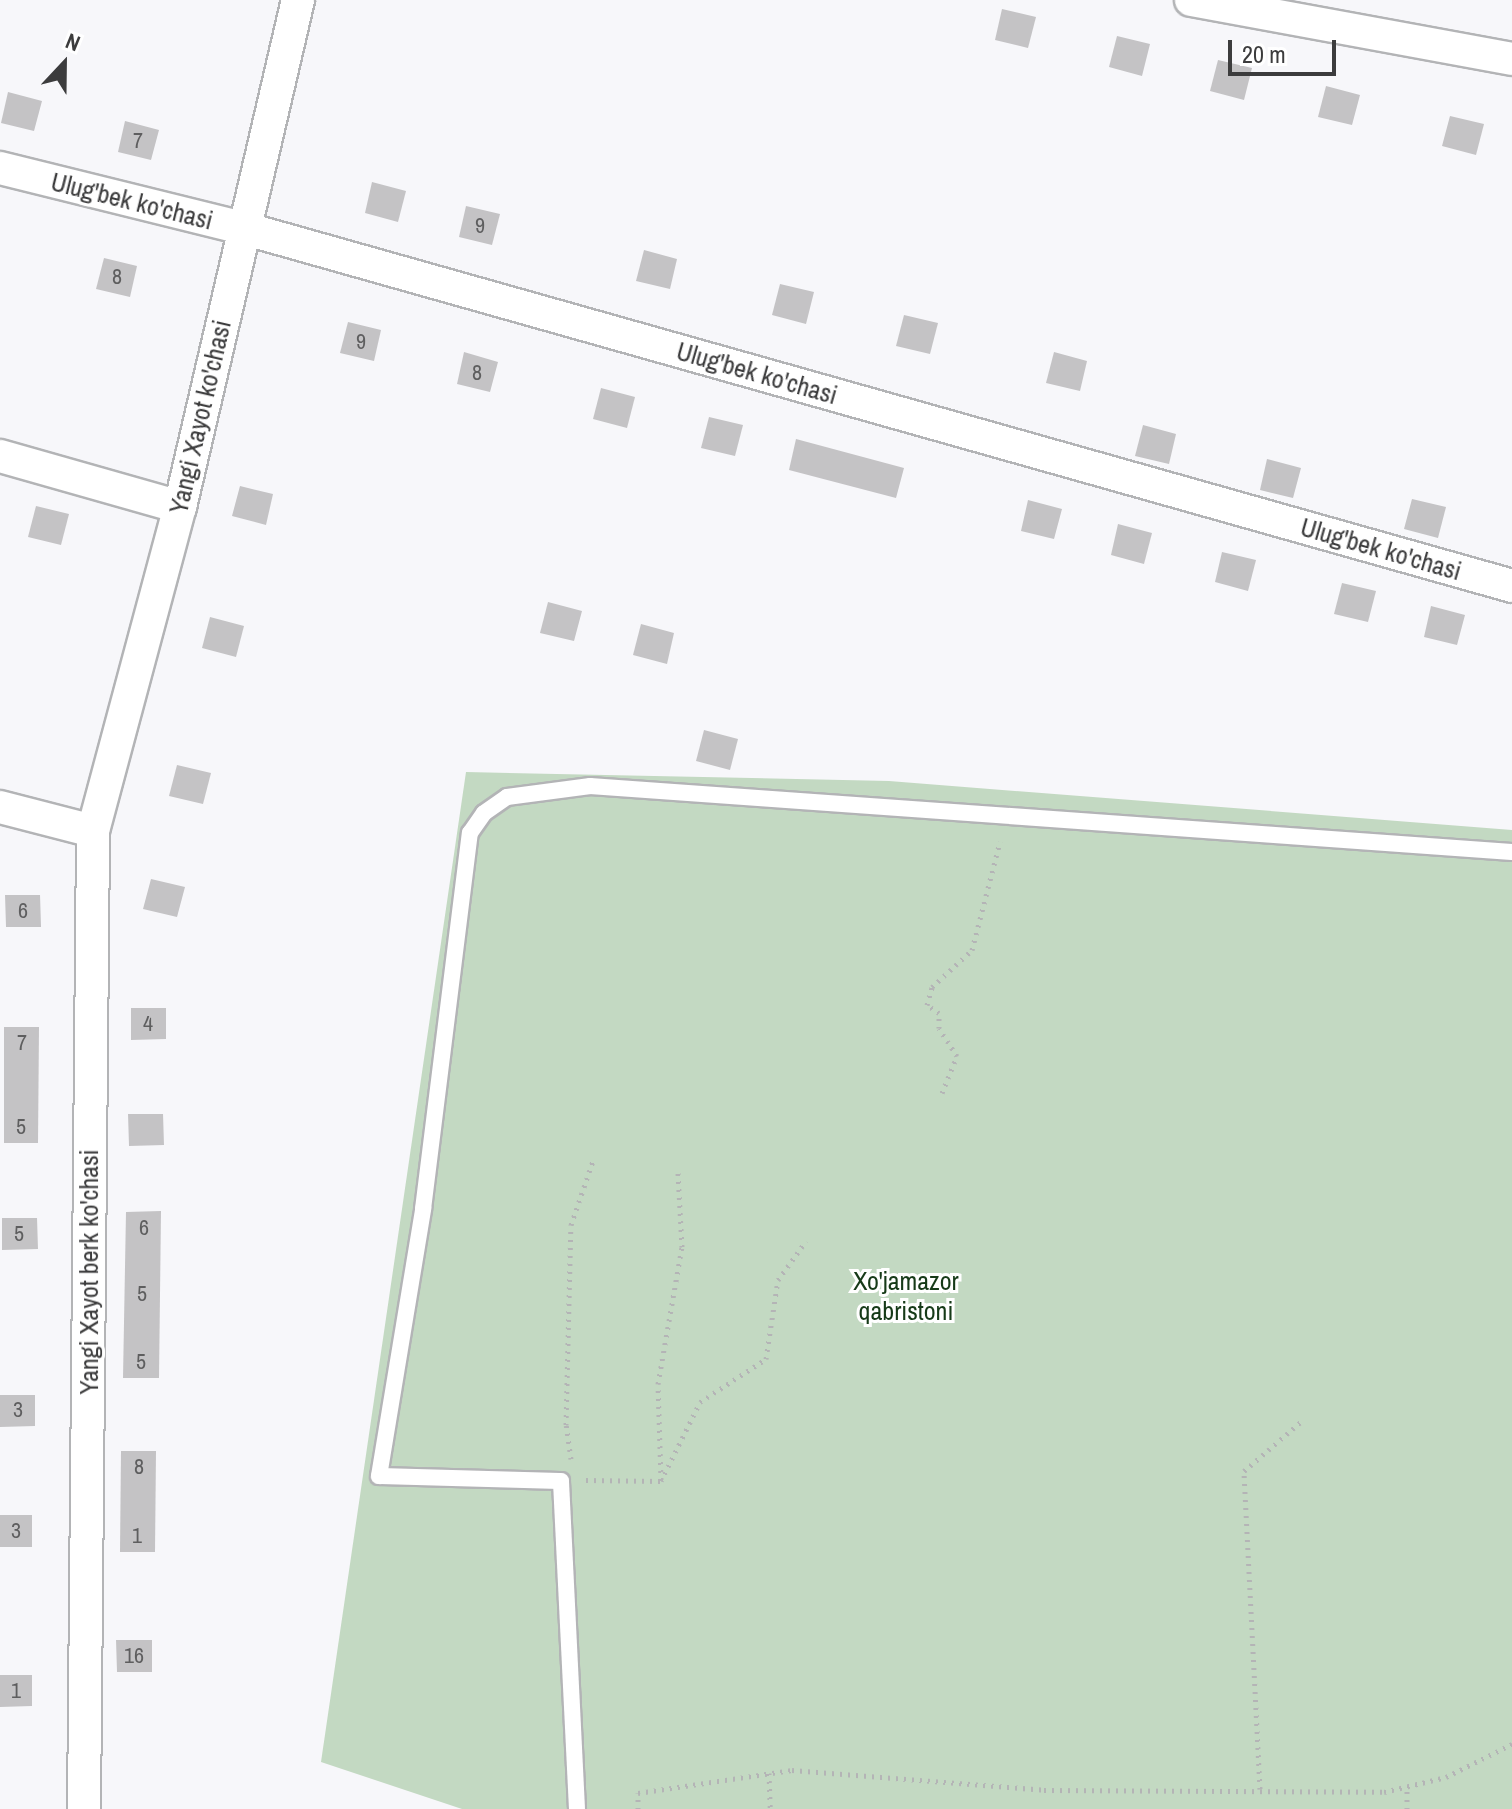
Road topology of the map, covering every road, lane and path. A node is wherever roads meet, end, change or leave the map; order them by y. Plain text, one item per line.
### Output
1 (298, 0) edge
2 (1191, 0) edge
3 (1256, 7) edge
4 (1512, 59) edge
5 (0, 168) edge
6 (243, 228) junction
7 (0, 456) edge
8 (180, 507) junction
9 (1512, 586) edge
10 (0, 807) edge
11 (1007, 814) junction
12 (93, 831) junction
13 (1512, 852) edge
14 (942, 1093) dead end
15 (594, 1158) dead end
16 (678, 1172) dead end
17 (806, 1241) dead end
18 (1302, 1421) dead end
19 (568, 1480) junction
20 (661, 1481) junction
21 (1512, 1744) edge
22 (769, 1773) junction
23 (1407, 1786) junction
24 (1260, 1789) junction
25 (84, 1809) edge
26 (577, 1809) edge
27 (638, 1809) edge
28 (770, 1809) edge
29 (1407, 1809) edge

1 - 6 street, Yangi Xayot ko'chasi
2 - 3 street
3 - 4 street
5 - 6 street, Ulug'bek ko'chasi
6 - 8 street, Yangi Xayot ko'chasi
6 - 9 street, Ulug'bek ko'chasi
7 - 8 street
8 - 12 street, Yangi Xayot ko'chasi
10 - 12 street
11 - 13 lane
11 - 14 path
11 - 19 lane
12 - 25 street, Yangi Xayot berk ko'chasi
15 - 19 path
16 - 20 path
17 - 20 path
18 - 24 path
19 - 20 path
19 - 26 lane
21 - 23 path
22 - 24 path
22 - 27 path
22 - 28 path
23 - 24 path
23 - 29 path

